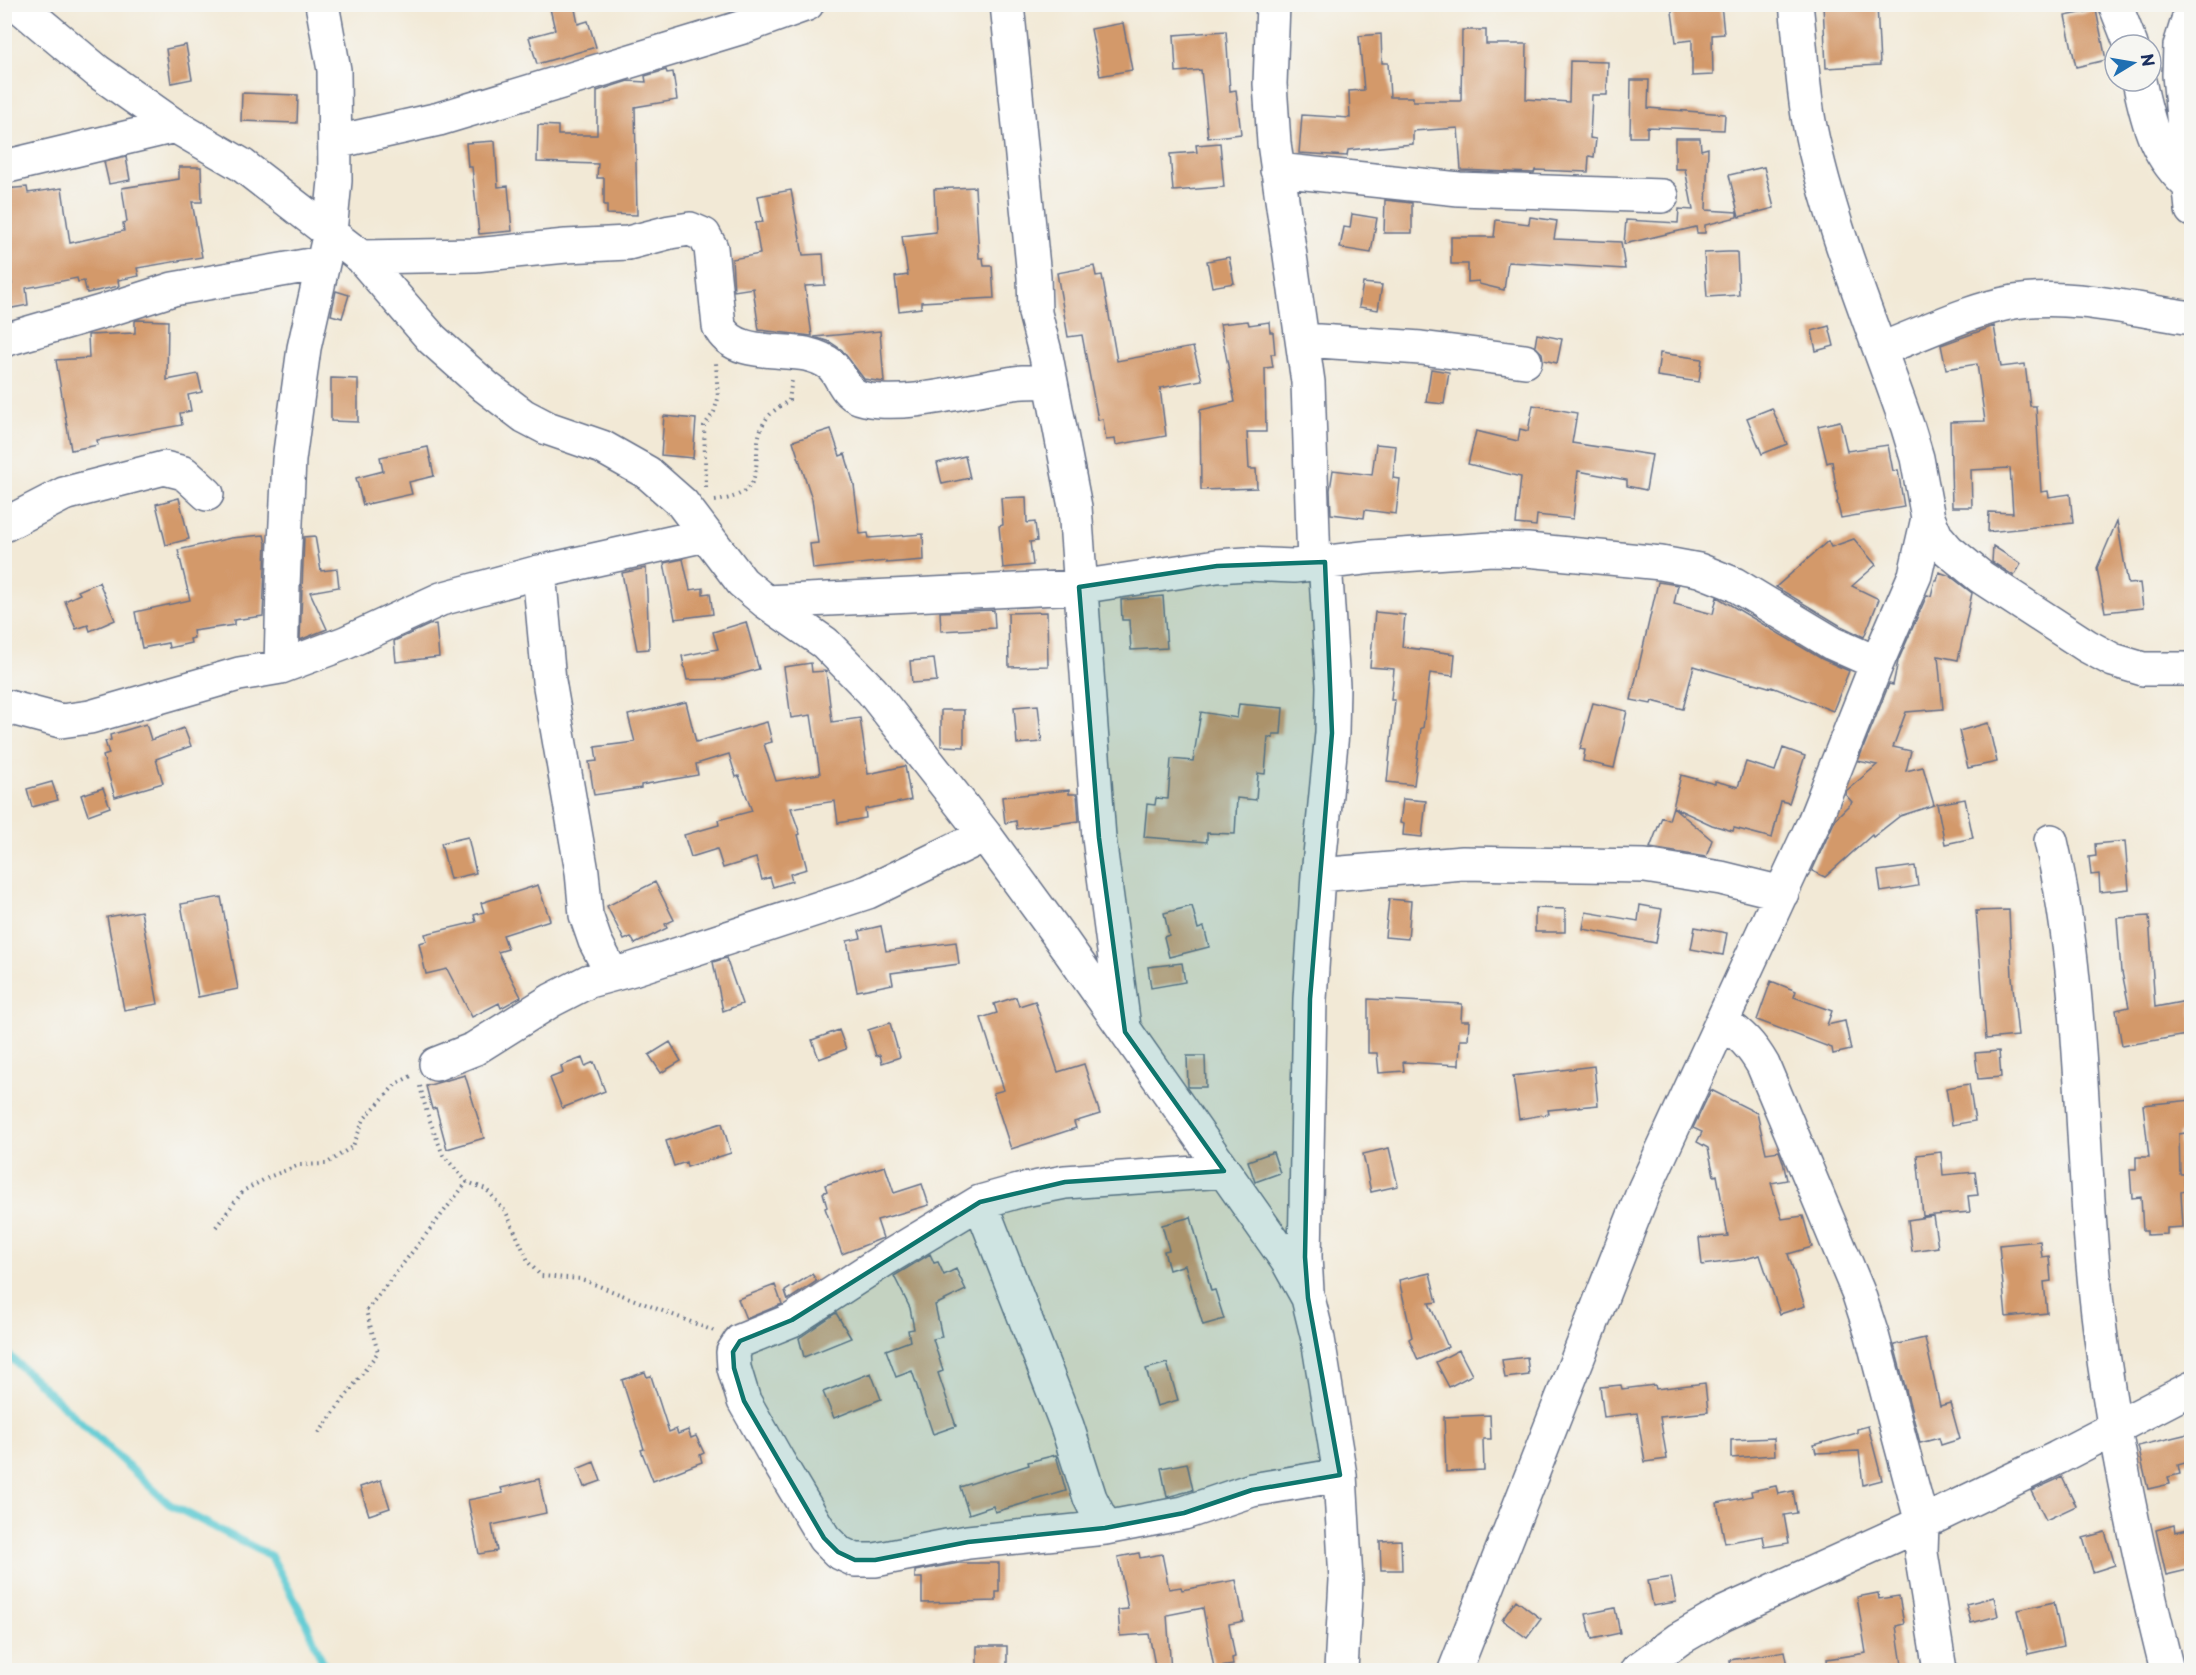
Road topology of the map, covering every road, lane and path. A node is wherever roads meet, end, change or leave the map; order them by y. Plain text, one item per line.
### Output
1 (17, 4) edge
2 (322, 4) edge
3 (807, 4) edge
4 (1007, 4) edge
5 (1273, 4) edge
6 (1796, 4) edge
7 (2115, 4) edge
8 (2192, 7) edge
9 (2126, 33) edge
10 (2141, 93) edge
11 (175, 126) junction
12 (336, 142) junction
13 (4, 167) edge
14 (1277, 170) junction
15 (2190, 194) edge
16 (1662, 196) dead end
17 (326, 247) junction
18 (361, 257) junction
19 (2192, 318) edge
20 (719, 327) junction
21 (4, 340) edge
22 (1304, 340) junction
23 (1881, 350) junction
24 (796, 352) junction
25 (1525, 361) dead end
26 (1051, 382) junction
27 (207, 494) dead end
28 (694, 503) junction
29 (1928, 518) junction
30 (4, 525) edge
31 (706, 535) junction
32 (1319, 563) junction
33 (539, 572) junction
34 (1079, 587) junction
35 (766, 602) junction
36 (1877, 663) junction
37 (281, 667) junction
38 (2192, 669) edge
39 (4, 706) edge
40 (985, 835) junction
41 (2051, 841) dead end
42 (1318, 874) junction
43 (1782, 893) junction
44 (612, 974) junction
45 (1722, 1022) junction
46 (1125, 1032) junction
47 (426, 1069) junction
48 (1224, 1171) junction
49 (467, 1182) junction
50 (980, 1202) junction
51 (216, 1227) dead end
52 (1308, 1298) junction
53 (740, 1341) junction
54 (2192, 1389) edge
55 (2114, 1430) junction
56 (320, 1432) dead end
57 (1340, 1475) junction
58 (1922, 1523) junction
59 (1105, 1528) junction
60 (1341, 1671) edge
61 (1455, 1671) edge
62 (1637, 1671) edge
63 (1940, 1671) edge
64 (2167, 1671) edge

1 - 11 street
2 - 12 street
3 - 12 street
4 - 26 street
5 - 14 street
6 - 23 street
7 - 9 street
8 - 15 street
10 - 15 street
11 - 13 street
11 - 17 street
12 - 17 street
14 - 16 street
14 - 22 street
17 - 18 street
17 - 21 street
17 - 37 street
18 - 20 street
18 - 28 street
19 - 23 street
20 - 24 street
20 - 28 path
22 - 25 street
22 - 32 street
23 - 29 street
24 - 26 street
24 - 28 path
26 - 34 street
27 - 30 street
28 - 31 street
29 - 36 street
29 - 38 street
31 - 33 street
31 - 35 street
32 - 34 street
32 - 36 street
32 - 42 street
33 - 37 street
33 - 44 street
34 - 35 street
34 - 46 street
35 - 40 street
36 - 43 street
37 - 39 street
40 - 44 street
40 - 46 street
41 - 55 street
42 - 43 street
42 - 52 street
43 - 45 street
44 - 47 street
45 - 58 street
45 - 61 street
46 - 48 street
47 - 49 path
47 - 51 path
48 - 50 street
48 - 52 street
49 - 53 path
49 - 56 path
50 - 53 street
50 - 59 street
52 - 57 street
53 - 59 street
54 - 55 street
55 - 58 street
55 - 64 street
57 - 59 street
57 - 60 street
58 - 62 street
58 - 63 street

